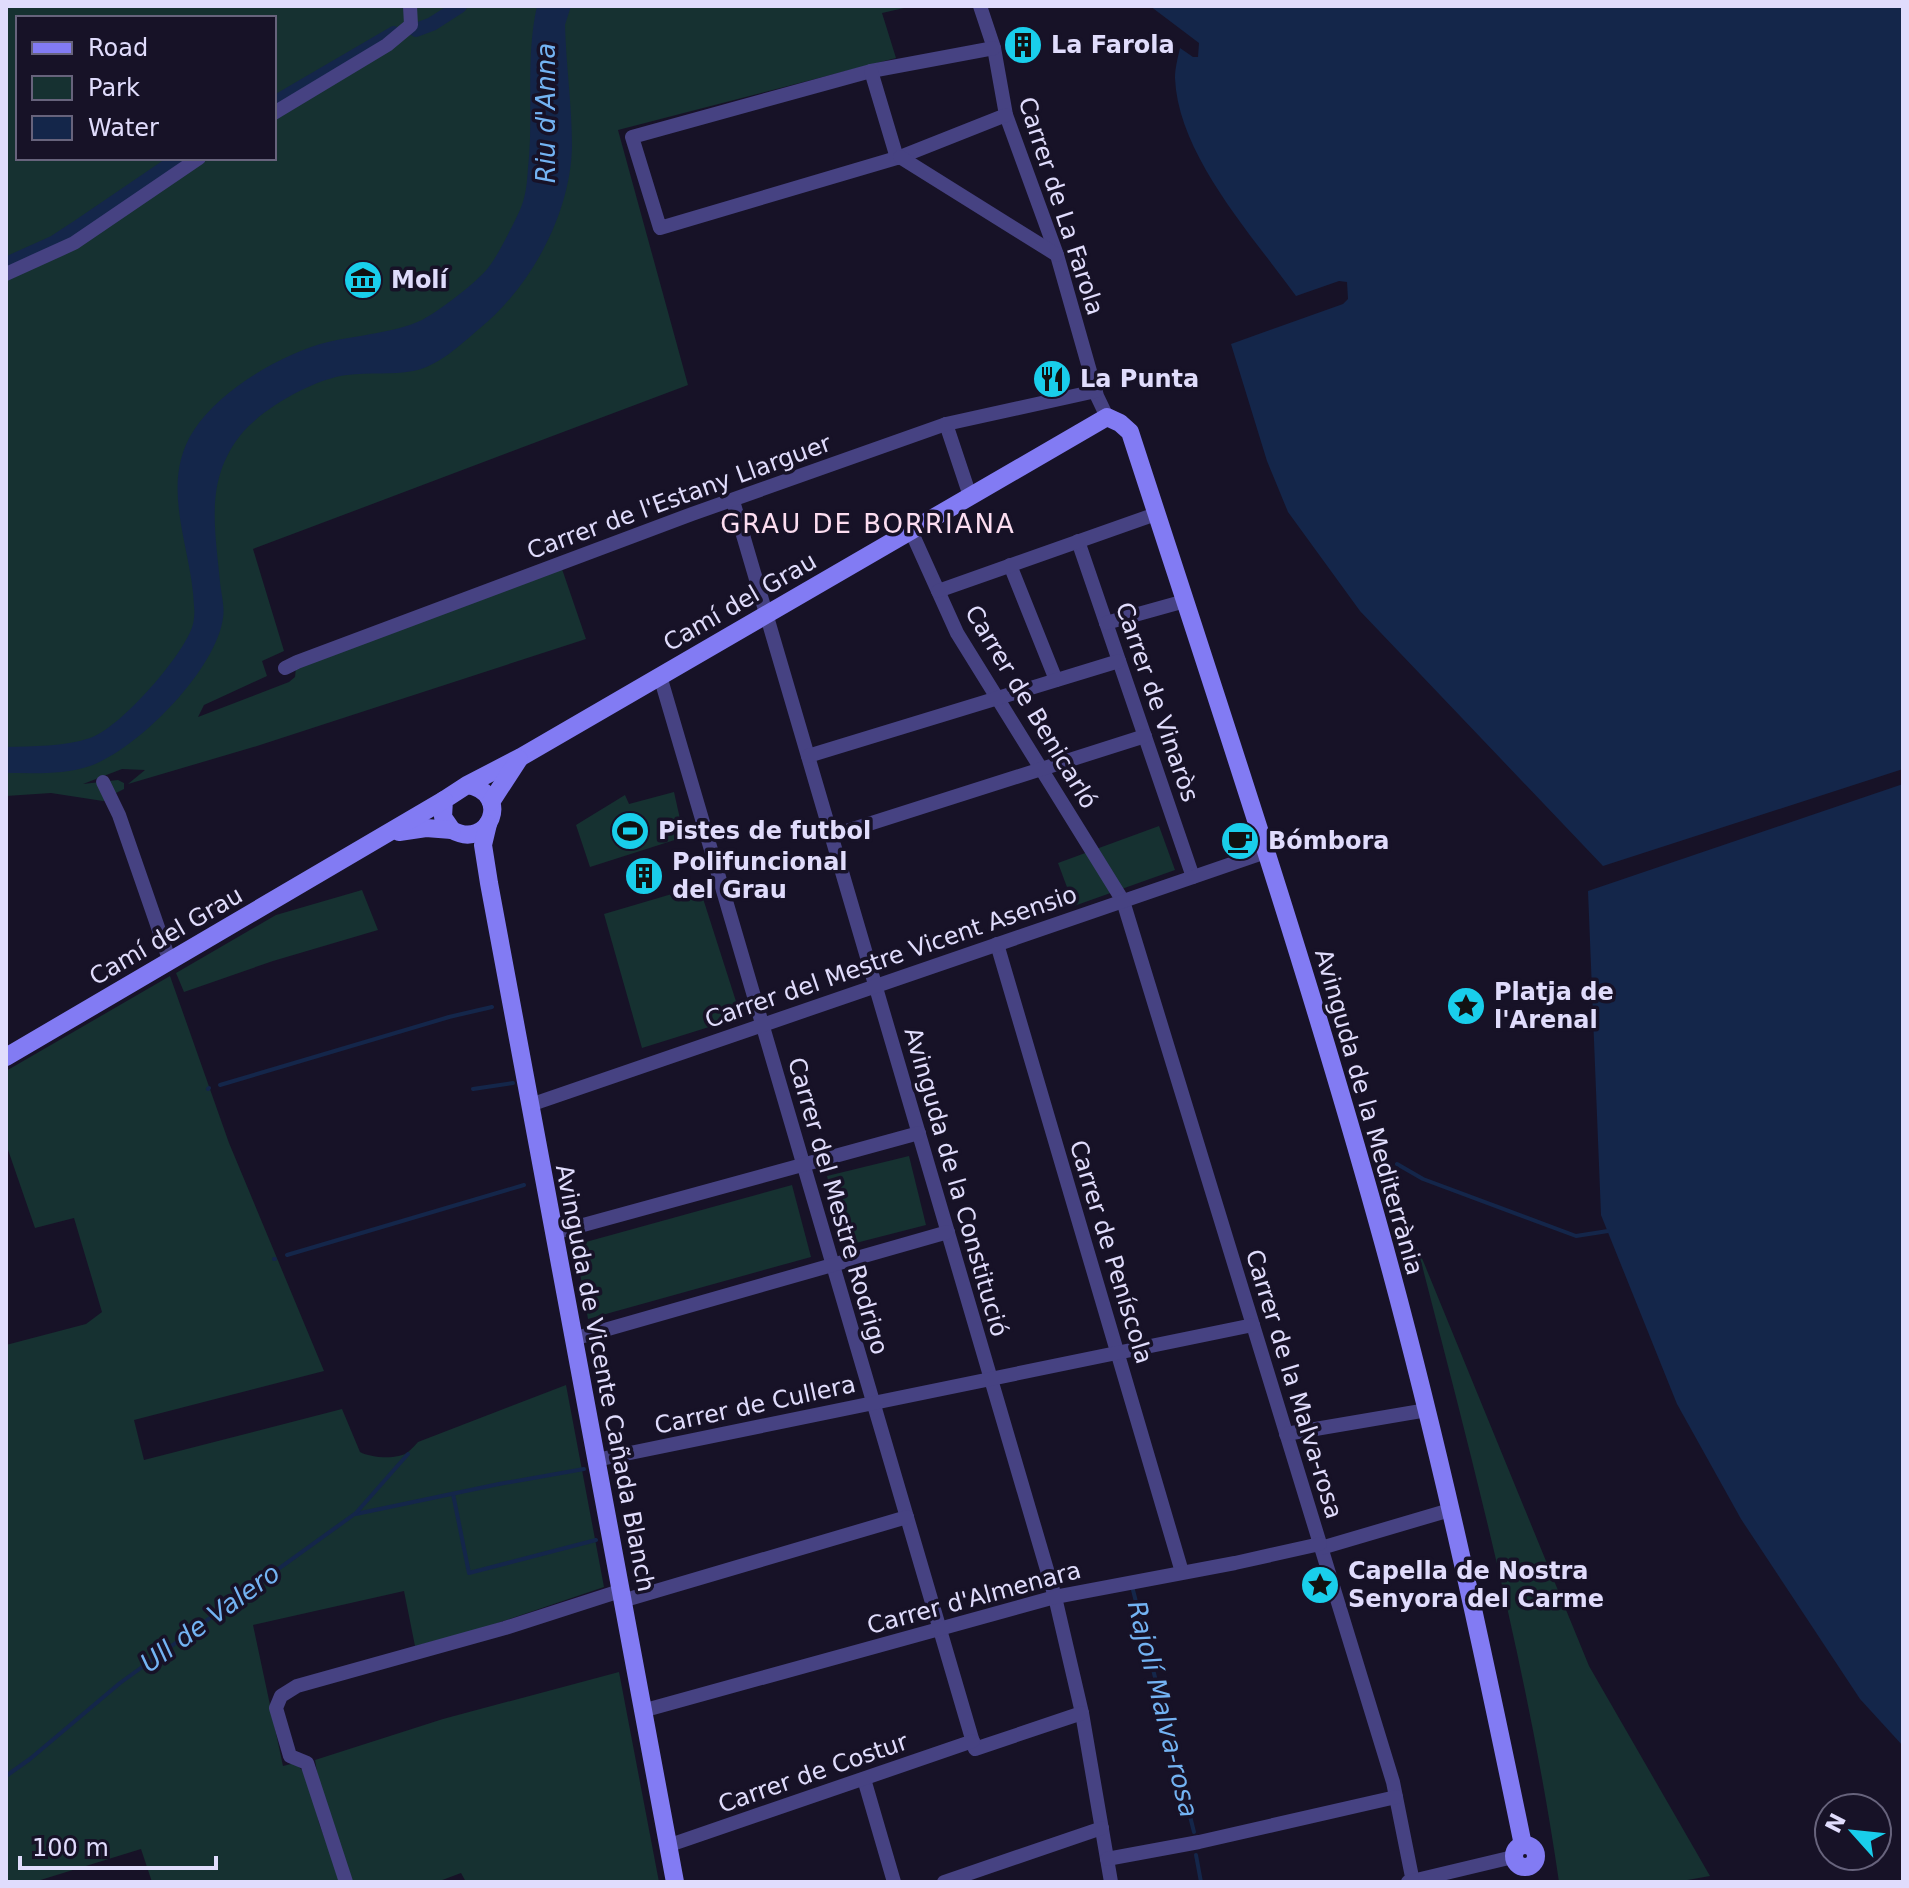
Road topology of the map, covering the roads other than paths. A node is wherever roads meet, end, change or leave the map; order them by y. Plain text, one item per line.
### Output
1 (410, 6) edge
2 (980, 6) edge
3 (994, 48) junction
4 (871, 71) junction
5 (276, 112) edge
6 (1006, 115) junction
7 (899, 157) junction
8 (196, 160) edge
9 (1057, 255) junction
10 (6, 274) edge
11 (1096, 391) junction
12 (1107, 417) junction
13 (946, 424) junction
14 (970, 496) junction
15 (733, 501) junction
16 (1156, 514) junction
17 (911, 531) junction
18 (1078, 541) junction
19 (1010, 565) junction
20 (938, 591) junction
21 (1185, 601) junction
22 (767, 614) junction
23 (1106, 623) junction
24 (1119, 661) junction
25 (285, 668) dead end
26 (660, 676) junction
27 (1056, 680) junction
28 (997, 698) junction
29 (1145, 736) junction
30 (808, 756) junction
31 (521, 757) junction
32 (1041, 769) junction
33 (103, 782) dead end
34 (467, 785) junction
35 (444, 800) junction
36 (491, 802) junction
37 (488, 824) junction
38 (455, 832) junction
39 (392, 833) junction
40 (831, 836) junction
41 (1266, 852) junction
42 (1193, 877) junction
43 (489, 883) junction
44 (1123, 901) junction
45 (997, 944) junction
46 (170, 962) junction
47 (876, 986) junction
48 (762, 1025) junction
49 (6, 1057) edge
50 (530, 1105) junction
51 (919, 1133) junction
52 (803, 1164) junction
53 (948, 1232) junction
54 (554, 1233) junction
55 (833, 1265) junction
56 (1253, 1325) junction
57 (573, 1339) junction
58 (1118, 1353) junction
59 (991, 1379) junction
60 (873, 1403) junction
61 (1427, 1410) junction
62 (1286, 1434) junction
63 (596, 1460) junction
64 (1450, 1510) junction
65 (907, 1517) junction
66 (1320, 1546) junction
67 (1182, 1572) junction
68 (621, 1596) junction
69 (1055, 1597) junction
70 (940, 1629) junction
71 (642, 1711) junction
72 (1082, 1713) junction
73 (974, 1745) junction
74 (864, 1779) junction
75 (1396, 1797) junction
76 (1102, 1828) junction
77 (667, 1846) junction
78 (1107, 1859) junction
79 (1523, 1863) edge
80 (346, 1882) edge
81 (675, 1882) edge
82 (894, 1882) edge
83 (944, 1882) edge
84 (1111, 1882) edge
85 (1411, 1882) edge

1 - 5 street
2 - 3 street, Carrer de La Farola
3 - 4 street
3 - 6 street, Carrer de La Farola
4 - 7 street
4 - 7 street
6 - 7 street
6 - 9 street, Carrer de La Farola
7 - 9 street
8 - 10 street
9 - 11 street, Carrer de La Farola
11 - 12 street, Carrer de La Farola
11 - 13 street, Carrer de l'Estany Llarguer
12 - 14 street, Camí del Grau
12 - 16 street, Avinguda de la Mediterrània
13 - 14 street
13 - 15 street, Carrer de l'Estany Llarguer
14 - 17 street, Camí del Grau
15 - 22 street, Avinguda de la Constitució
15 - 25 street, Carrer de l'Estany Llarguer
16 - 18 street
16 - 21 street, Avinguda de la Mediterrània
17 - 20 street, Carrer de Benicarló
17 - 22 street, Camí del Grau
18 - 19 street
18 - 23 street, Carrer de Vinaròs
19 - 20 street
19 - 27 street
20 - 28 street, Carrer de Benicarló
21 - 23 street
21 - 41 street, Avinguda de la Mediterrània
22 - 26 street, Camí del Grau
22 - 30 street, Avinguda de la Constitució
23 - 24 street, Carrer de Vinaròs
24 - 27 street
24 - 29 street, Carrer de Vinaròs
26 - 31 street, Camí del Grau
26 - 48 street, Carrer del Mestre Rodrigo
27 - 28 street
28 - 30 street
28 - 32 street, Carrer de Benicarló
29 - 32 street
29 - 42 street, Carrer de Vinaròs
30 - 40 street, Avinguda de la Constitució
31 - 34 street, Camí del Grau
31 - 36 street, Camí del Grau
32 - 40 street
32 - 44 street, Carrer de Benicarló
33 - 46 street
34 - 35 street
34 - 36 street
35 - 38 street
35 - 39 street, Camí del Grau
36 - 37 street
37 - 38 street
37 - 43 street, Avinguda de Vicente Cañada Blanch
38 - 39 street, Camí del Grau
38 - 43 street, Avinguda de Vicente Cañada Blanch
39 - 46 street, Camí del Grau
40 - 47 street, Avinguda de la Constitució
41 - 42 street, Carrer del Mestre Vicent Asensio
41 - 61 street, Avinguda de la Mediterrània
42 - 44 street, Carrer del Mestre Vicent Asensio
43 - 50 street, Avinguda de Vicente Cañada Blanch
44 - 45 street, Carrer del Mestre Vicent Asensio
44 - 56 street, Carrer de la Malva-rosa
45 - 47 street, Carrer del Mestre Vicent Asensio
45 - 58 street, Carrer de Peníscola
46 - 49 street, Camí del Grau
47 - 48 street, Carrer del Mestre Vicent Asensio
47 - 51 street, Avinguda de la Constitució
48 - 50 street, Carrer del Mestre Vicent Asensio
48 - 52 street, Carrer del Mestre Rodrigo
50 - 54 street, Avinguda de Vicente Cañada Blanch
51 - 52 street
51 - 53 street, Avinguda de la Constitució
52 - 54 street
52 - 55 street, Carrer del Mestre Rodrigo
53 - 55 street
53 - 59 street, Avinguda de la Constitució
54 - 57 street, Avinguda de Vicente Cañada Blanch
55 - 57 street
55 - 60 street, Carrer del Mestre Rodrigo
56 - 58 street, Carrer de Cullera
56 - 62 street, Carrer de la Malva-rosa
57 - 63 street, Avinguda de Vicente Cañada Blanch
58 - 59 street, Carrer de Cullera
58 - 67 street, Carrer de Peníscola
59 - 60 street, Carrer de Cullera
59 - 69 street, Avinguda de la Constitució
60 - 63 street, Carrer de Cullera
60 - 65 street, Carrer del Mestre Rodrigo
61 - 62 street
61 - 64 street, Avinguda de la Mediterrània
62 - 66 street, Carrer de la Malva-rosa
63 - 68 street, Avinguda de Vicente Cañada Blanch
64 - 66 street, Carrer d'Almenara
64 - 79 street, Avinguda de la Mediterrània
65 - 68 street
65 - 70 street, Carrer del Mestre Rodrigo
66 - 67 street, Carrer d'Almenara
66 - 75 street, Carrer de la Malva-rosa
67 - 69 street, Carrer d'Almenara
68 - 71 street, Avinguda de Vicente Cañada Blanch
68 - 80 street
69 - 70 street, Carrer d'Almenara
69 - 72 street, Avinguda de la Constitució
70 - 71 street, Carrer d'Almenara
70 - 73 street, Carrer del Mestre Rodrigo
71 - 77 street, Avinguda de Vicente Cañada Blanch
72 - 73 street, Carrer de Costur
72 - 76 street, Avinguda de la Constitució
73 - 74 street, Carrer de Costur
74 - 77 street, Carrer de Costur
74 - 82 street
75 - 78 street
75 - 85 street, Carrer de la Malva-rosa
76 - 78 street, Avinguda de la Constitució
76 - 83 street
77 - 81 street, Avinguda de Vicente Cañada Blanch
78 - 84 street, Avinguda de la Constitució
79 - 85 street

